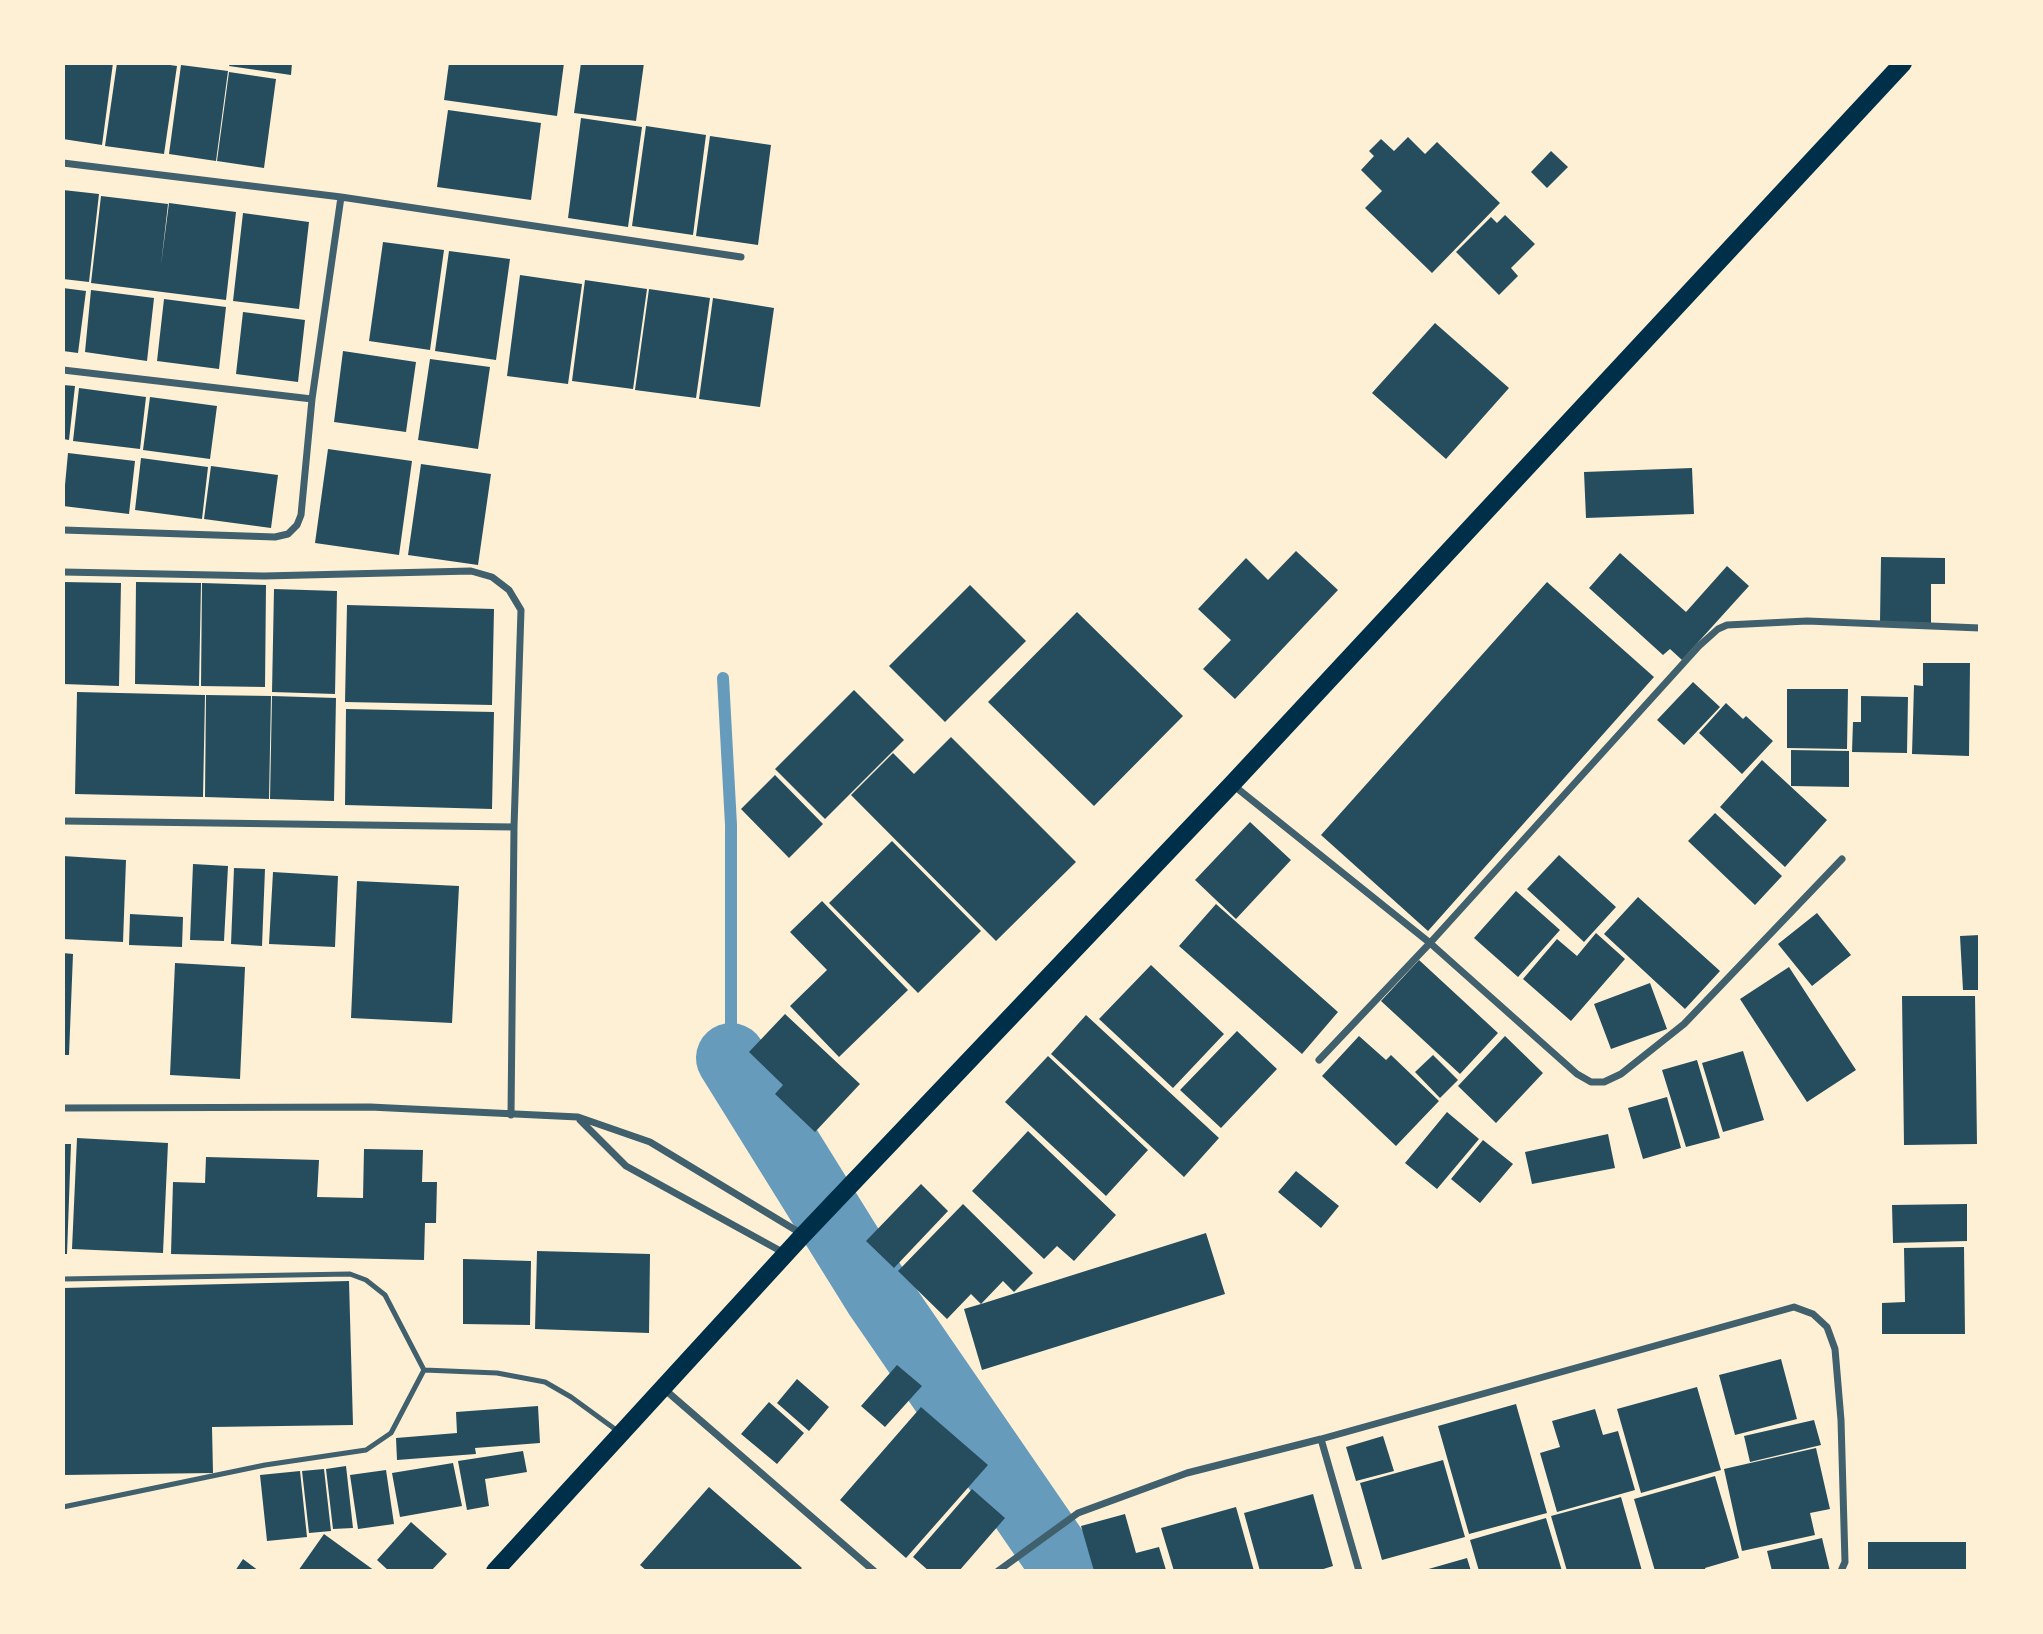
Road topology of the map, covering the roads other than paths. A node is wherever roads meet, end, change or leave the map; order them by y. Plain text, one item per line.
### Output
1 (1903, 63) edge
2 (63, 163) edge
3 (341, 197) junction
4 (741, 257) dead end
5 (63, 370) edge
6 (312, 399) junction
7 (63, 530) edge
8 (63, 572) edge
9 (1980, 628) edge
10 (1232, 784) junction
11 (63, 821) edge
12 (514, 827) junction
13 (1842, 859) dead end
14 (1430, 943) junction
15 (1319, 1060) dead end
16 (63, 1108) edge
17 (511, 1115) junction
18 (578, 1117) junction
19 (808, 1230) junction
20 (786, 1254) junction
21 (63, 1279) edge
22 (424, 1370) junction
23 (663, 1388) junction
24 (621, 1434) junction
25 (1321, 1439) junction
26 (63, 1507) edge
27 (495, 1571) edge
28 (874, 1571) edge
29 (998, 1571) edge
30 (1359, 1571) edge
31 (1841, 1571) edge

1 - 10 main road
2 - 3 street
3 - 4 street
3 - 6 street
5 - 6 street
6 - 7 street
8 - 12 street
9 - 14 street
10 - 14 street
10 - 19 main road
11 - 12 street
12 - 17 street
13 - 14 street
14 - 15 street
16 - 17 street
17 - 18 street
18 - 19 street
18 - 20 street
19 - 20 main road
20 - 23 main road
21 - 22 lane
22 - 24 lane
22 - 26 lane
23 - 24 main road
23 - 28 street
24 - 27 main road
25 - 29 street
25 - 30 street
25 - 31 street

